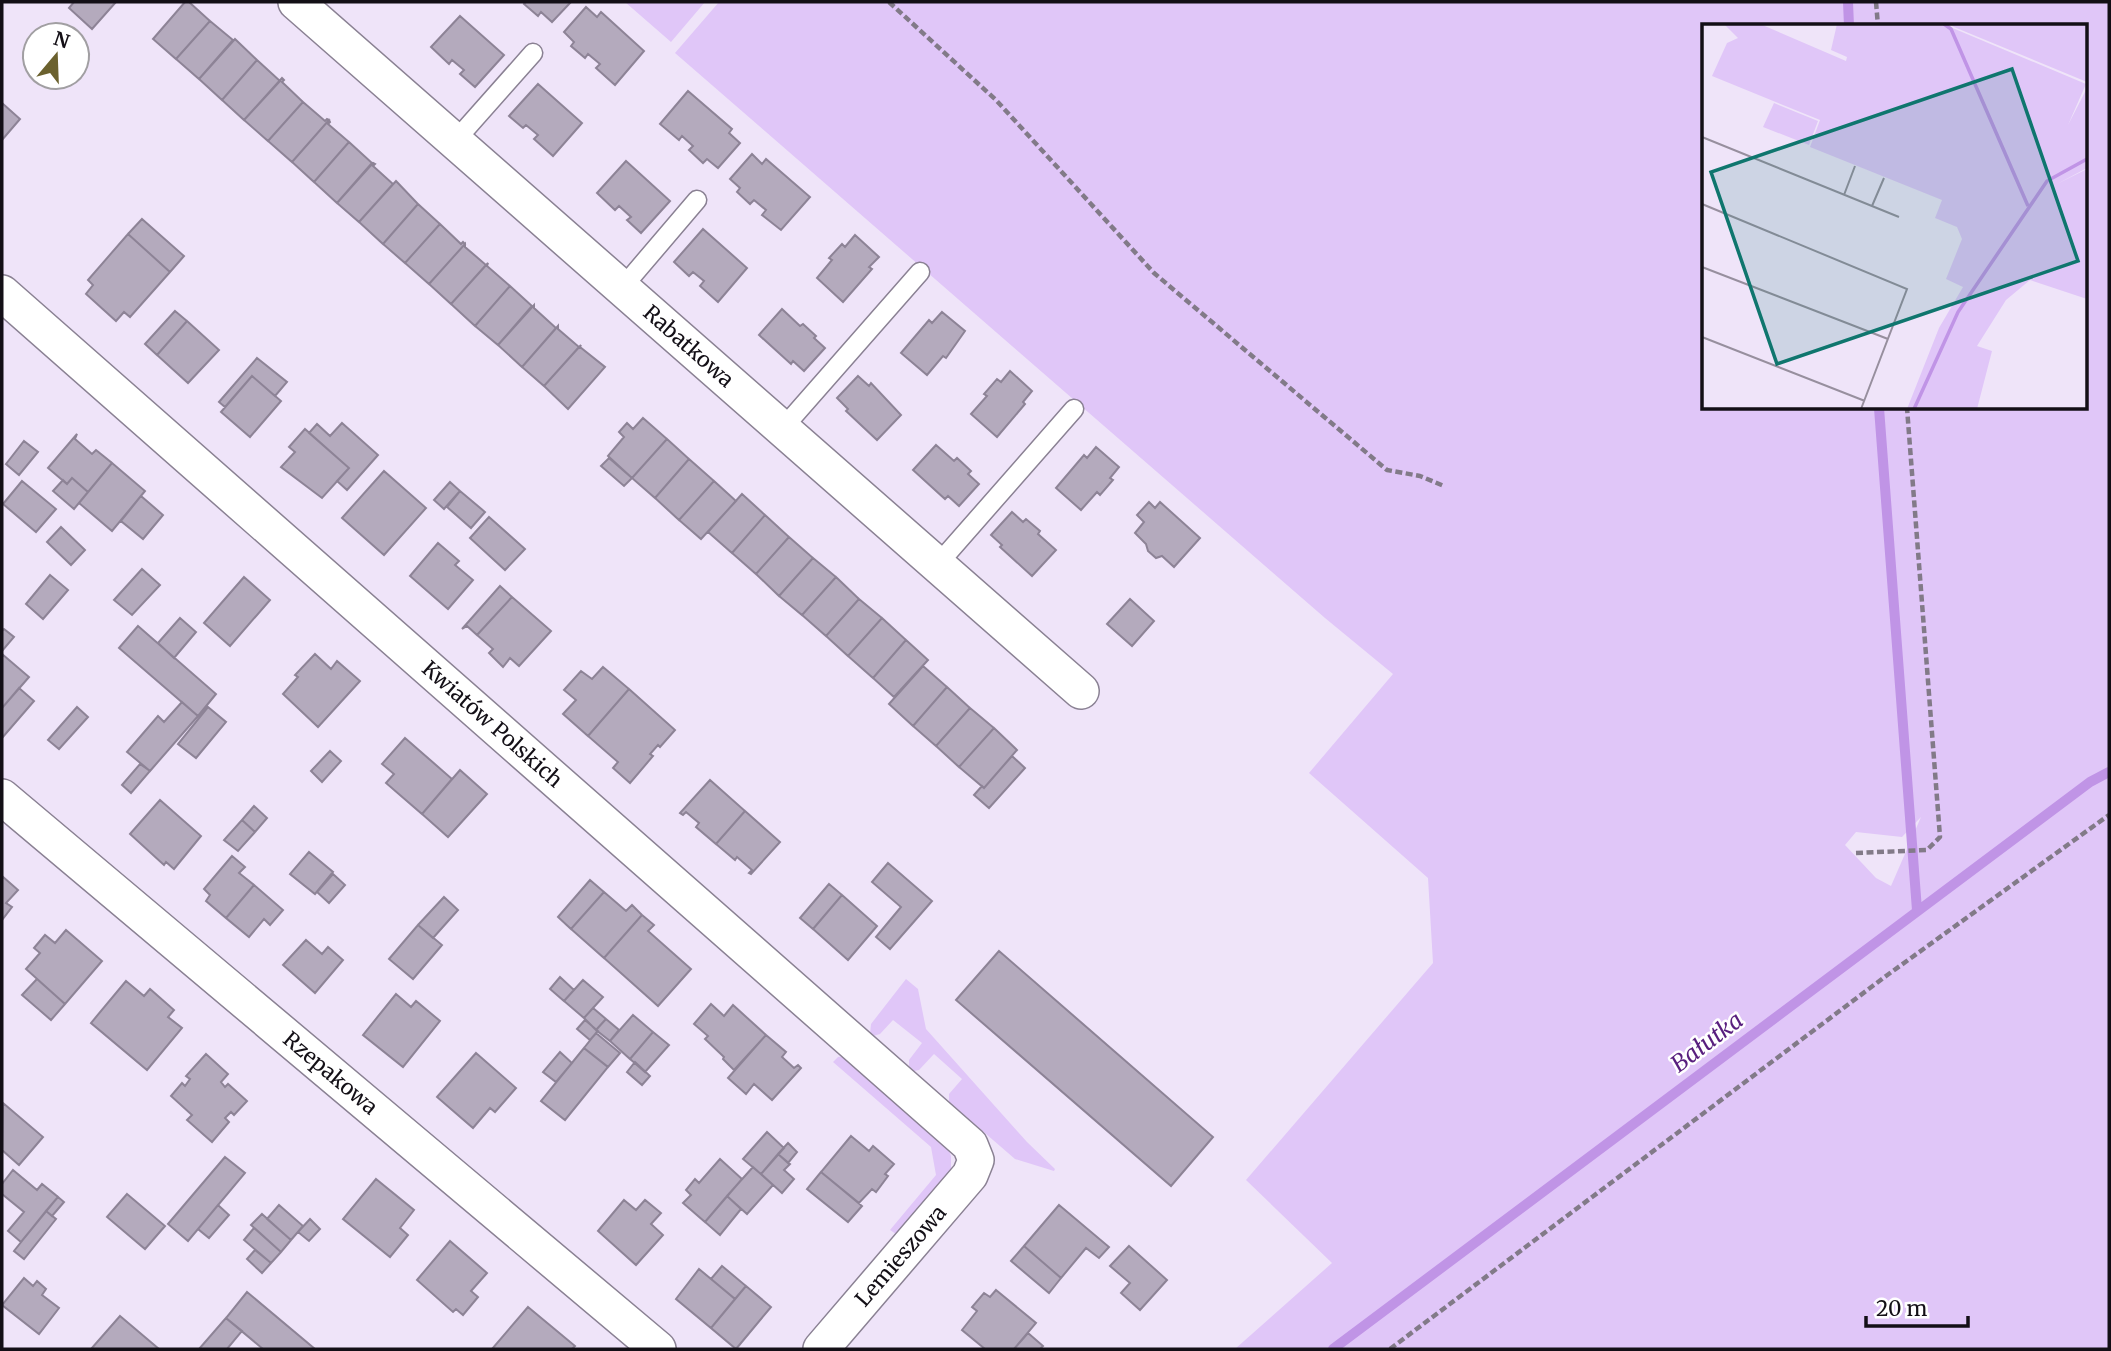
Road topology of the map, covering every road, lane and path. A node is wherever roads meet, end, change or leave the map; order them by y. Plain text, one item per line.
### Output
1 (296, 2) edge
2 (889, 2) edge
3 (1876, 2) edge
4 (1878, 24) edge
5 (533, 53) dead end
6 (455, 141) junction
7 (697, 200) dead end
8 (920, 272) dead end
9 (622, 288) junction
10 (2, 293) edge
11 (1074, 409) dead end
12 (1907, 410) edge
13 (783, 428) junction
14 (1444, 486) dead end
15 (938, 564) junction
16 (1081, 691) dead end
17 (2, 797) edge
18 (2109, 815) edge
19 (1856, 853) dead end
20 (976, 1160) joint
21 (658, 1349) edge
22 (821, 1349) edge
23 (1390, 1349) edge

1 - 6 street, Rabatkowa
2 - 14 path
3 - 4 path
5 - 6 lane
6 - 9 street, Rabatkowa
7 - 9 lane
8 - 13 lane
9 - 13 street, Rabatkowa
10 - 20 street, Kwiatów Polskich
11 - 15 lane
12 - 19 path
13 - 15 street, Rabatkowa
15 - 16 street, Rabatkowa
17 - 21 street, Rzepakowa
18 - 23 path
20 - 22 street, Lemieszowa

